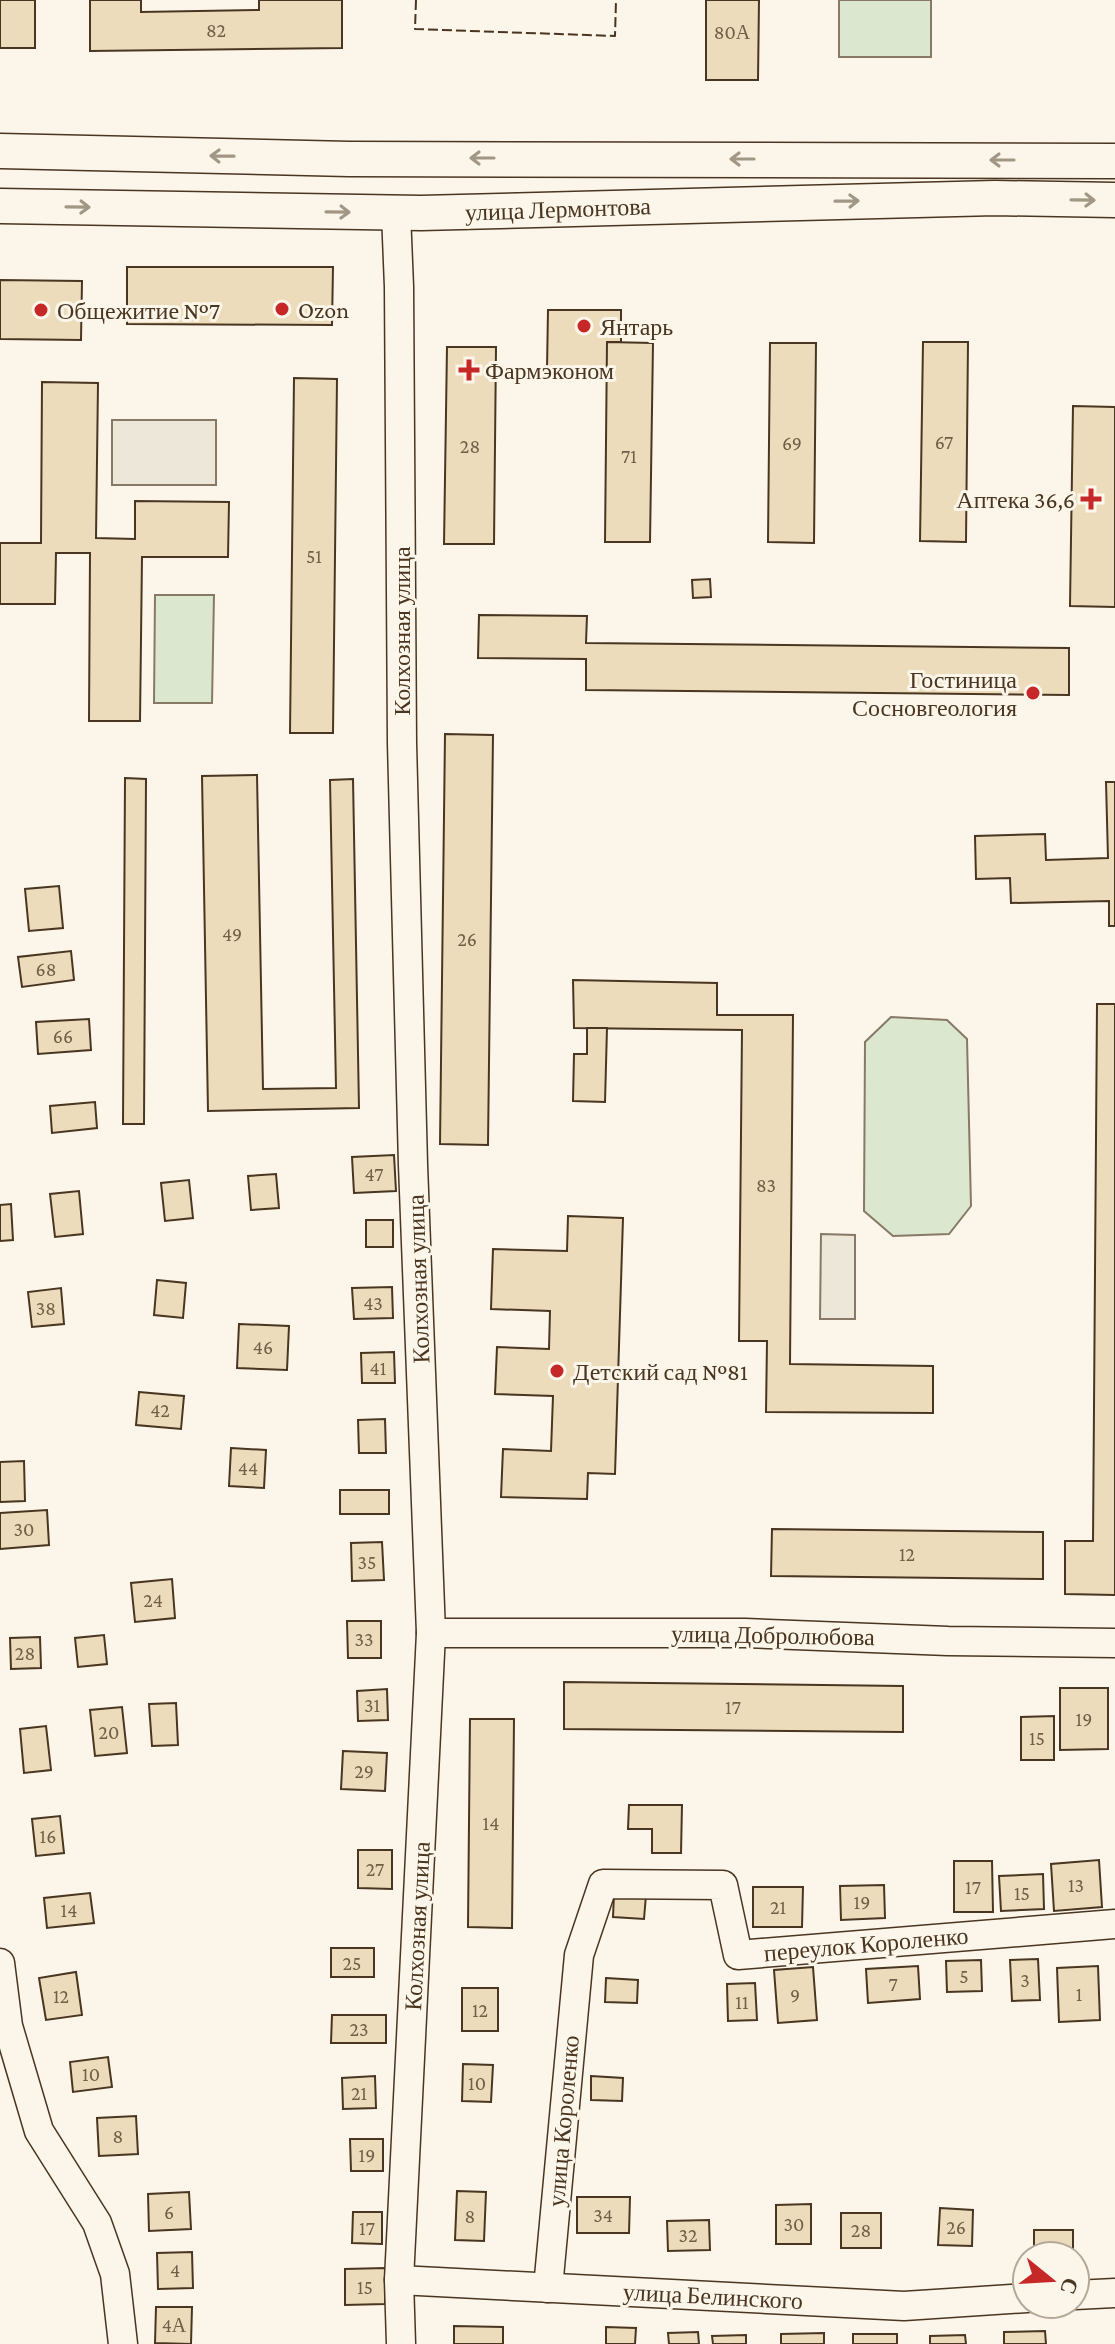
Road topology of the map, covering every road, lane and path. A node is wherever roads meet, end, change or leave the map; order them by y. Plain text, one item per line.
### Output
1 (0, 151) edge
2 (1115, 161) edge
3 (1115, 200) edge
4 (0, 206) edge
5 (396, 213) junction
6 (431, 1633) junction
7 (1115, 1643) edge
8 (1115, 1924) edge
9 (579, 1955) joint
10 (0, 1963) edge
11 (399, 2280) junction
12 (548, 2288) junction
13 (1115, 2293) edge
14 (1091, 2294) edge
15 (1011, 2299) edge
16 (123, 2344) edge
17 (401, 2344) edge

2 -> 1 main road, улица Лермонтова
5 -> 3 main road, улица Лермонтова
4 -> 5 main road, улица Лермонтова
5 - 6 street, Колхозная улица
6 - 7 street, улица Добролюбова
6 - 11 street, Колхозная улица
8 - 9 street, переулок Короленко
9 - 12 street, улица Короленко
10 - 16 street
11 - 12 street, улица Белинского
11 - 17 street, Колхозная улица
12 - 15 street, улица Белинского
13 - 14 street

